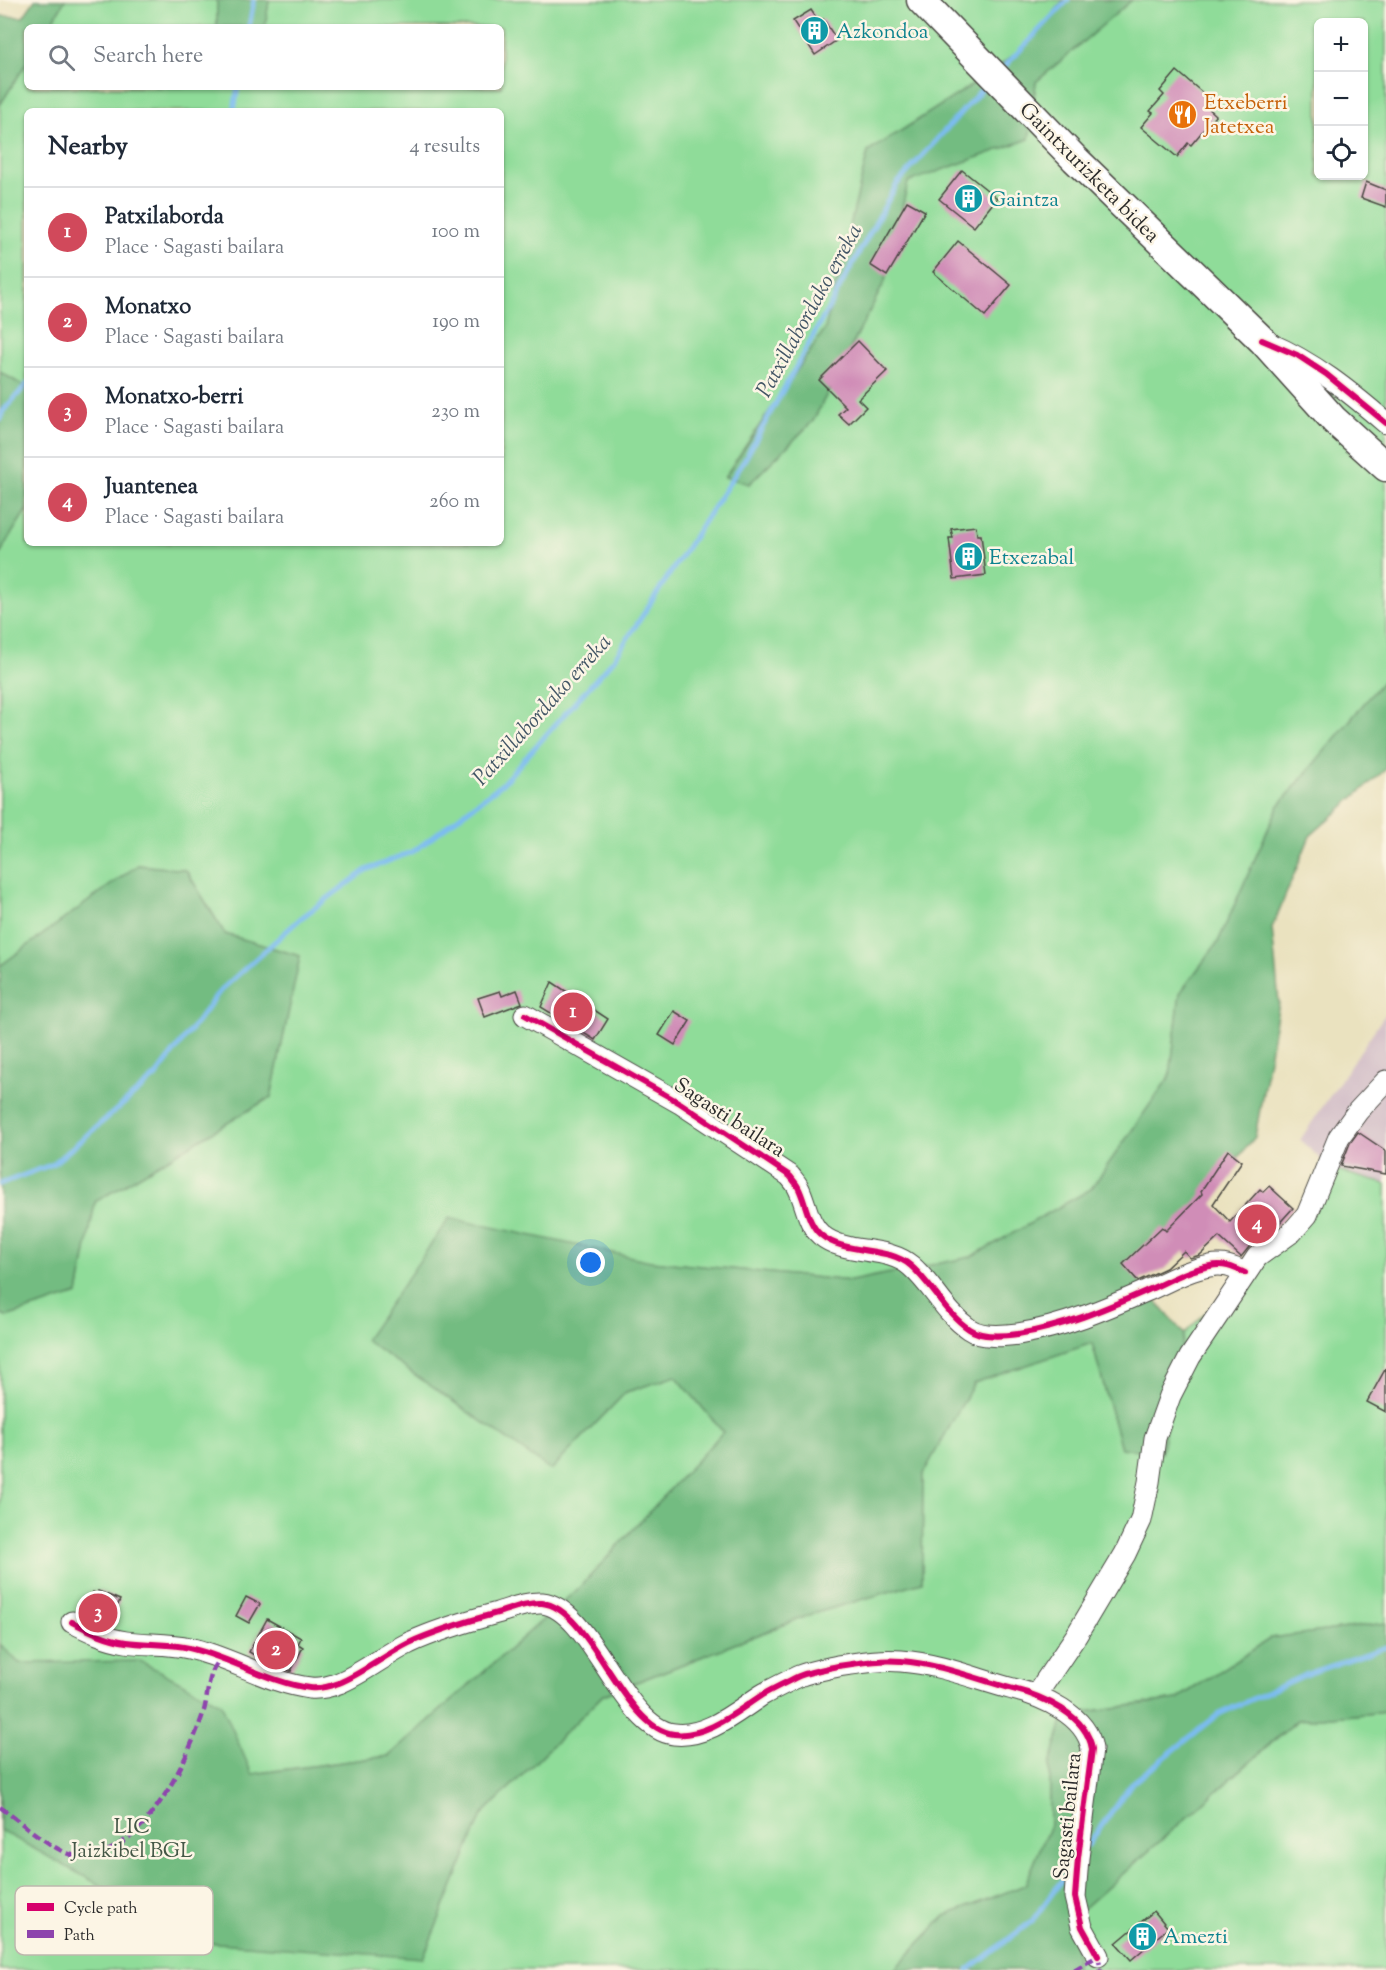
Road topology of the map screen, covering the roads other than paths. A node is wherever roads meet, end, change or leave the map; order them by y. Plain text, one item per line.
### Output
1 (921, 0) edge
2 (1262, 340) junction
3 (1386, 423) edge
4 (1386, 444) edge
5 (1386, 467) edge
6 (525, 1015) dead end
7 (1386, 1081) edge
8 (1245, 1272) junction
9 (72, 1622) dead end
10 (1036, 1695) junction
11 (1098, 1956) dead end

1 - 2 main road, Gaintxurizketa bidea
2 - 3 street
2 - 4 main road, Gaintxurizketa bidea
2 - 5 main road, Gaintxurizketa bidea
6 - 8 street, Sagasti bailara
7 - 8 street
8 - 10 street
9 - 10 street, Sagasti bailara
10 - 11 street, Sagasti bailara

